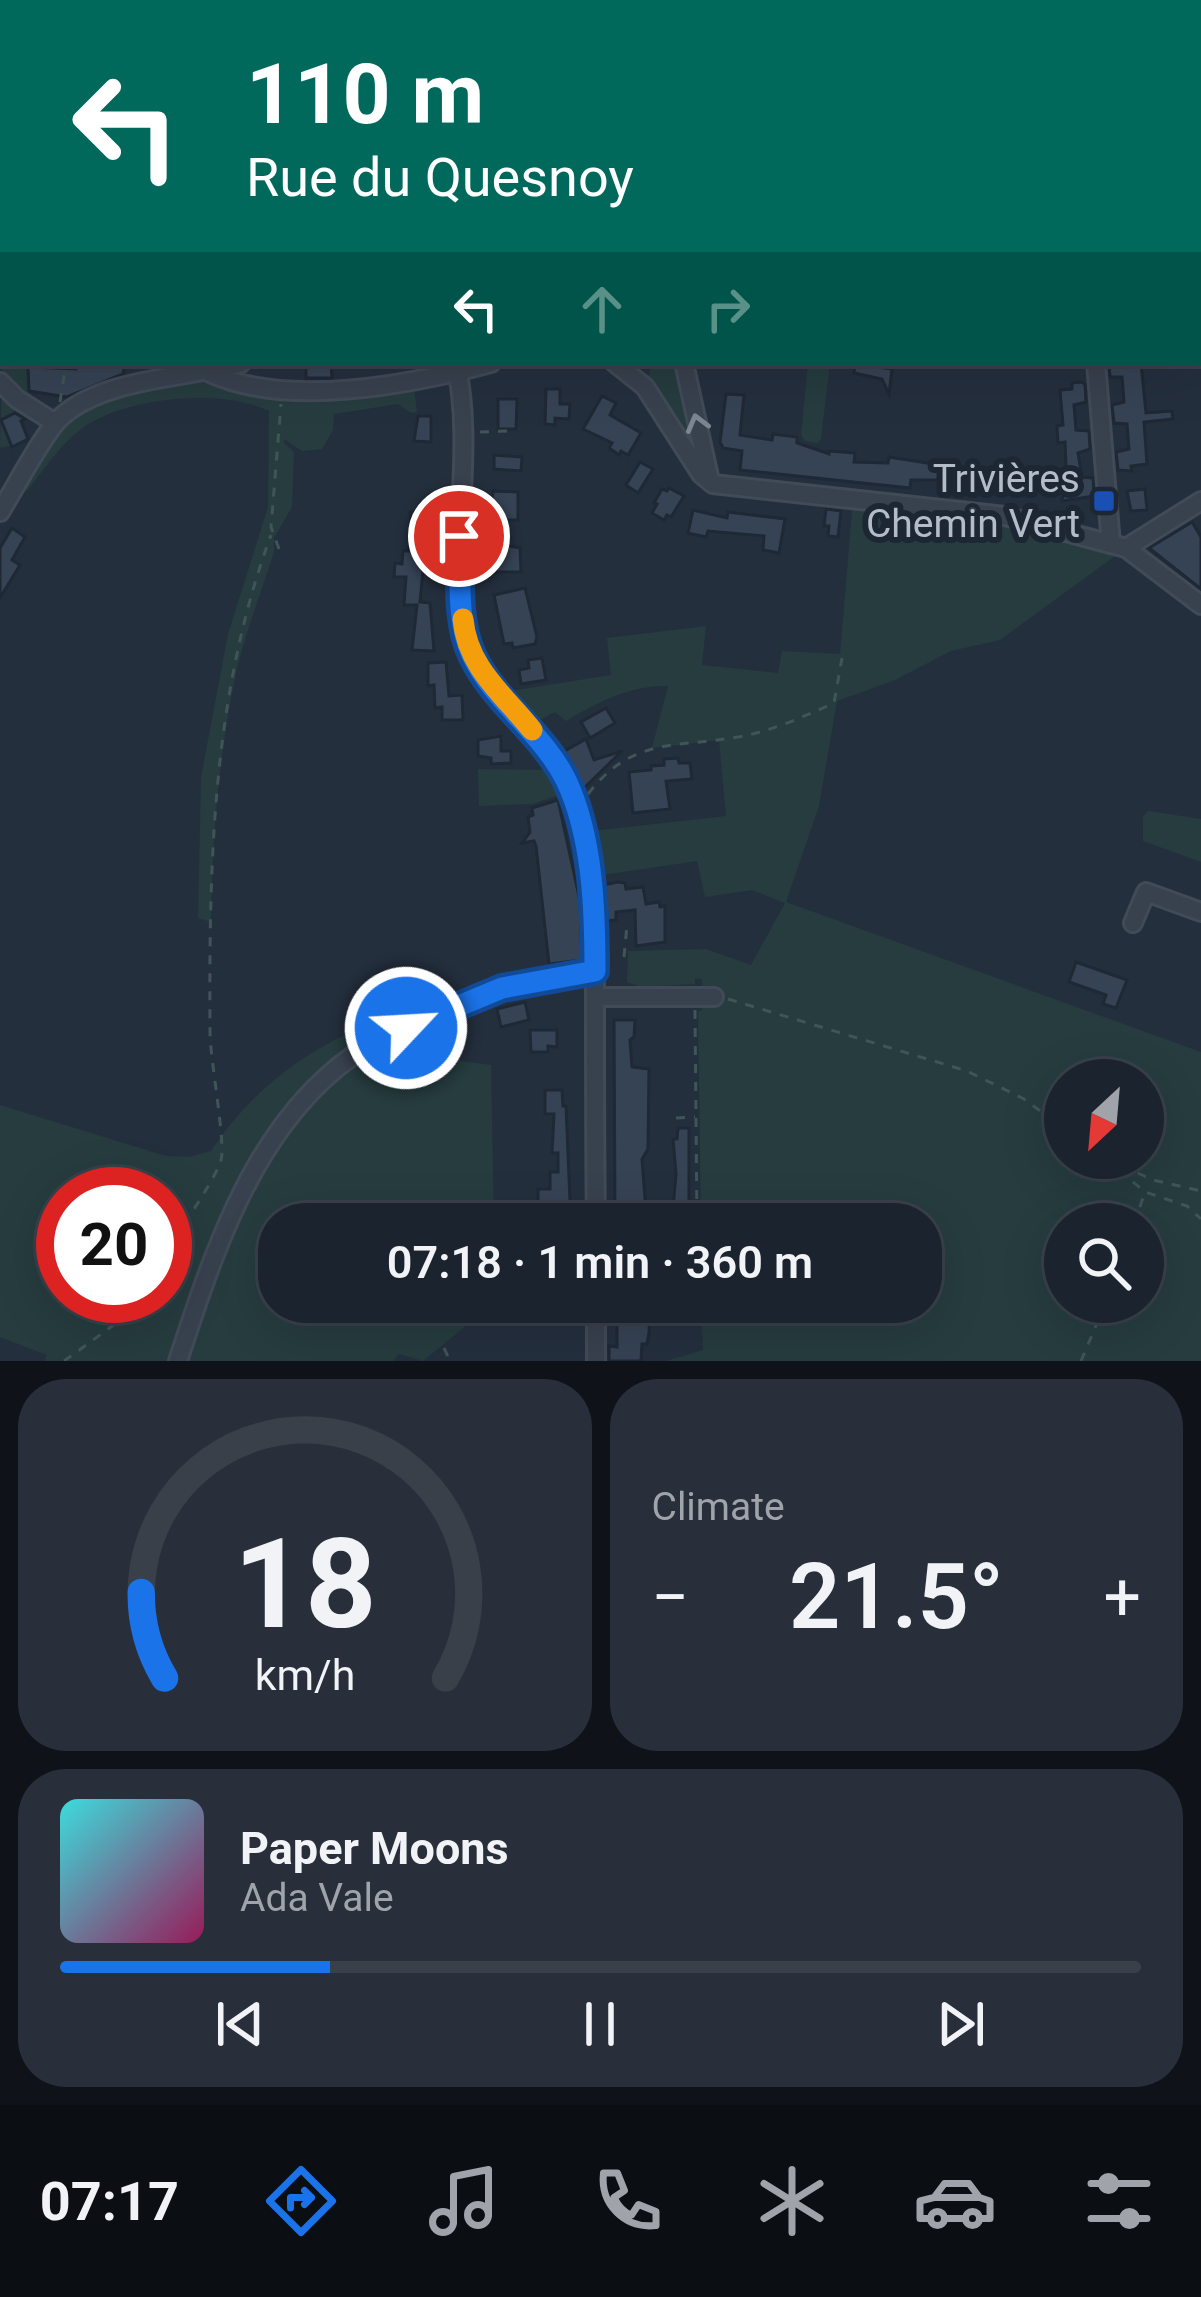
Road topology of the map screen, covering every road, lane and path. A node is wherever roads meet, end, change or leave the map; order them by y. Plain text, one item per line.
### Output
1 (65, 366) edge
2 (230, 366) edge
3 (619, 366) edge
4 (685, 366) edge
5 (1096, 366) edge
6 (457, 368) edge
7 (208, 372) junction
8 (0, 382) edge
9 (280, 392) junction
10 (61, 418) junction
11 (508, 431) dead end
12 (464, 432) junction
13 (710, 482) junction
14 (1201, 501) edge
15 (0, 512) edge
16 (271, 535) junction
17 (1118, 546) junction
18 (279, 549) dead end
19 (1201, 604) edge
20 (842, 658) dead end
21 (576, 809) junction
22 (1201, 912) edge
23 (1133, 923) dead end
24 (627, 925) dead end
25 (624, 956) dead end
26 (595, 971) junction
27 (595, 997) junction
28 (686, 997) junction
29 (714, 997) joint
30 (1044, 1114) edge
31 (697, 1117) junction
32 (676, 1118) dead end
33 (1129, 1179) edge
34 (1151, 1179) edge
35 (1201, 1191) edge
36 (1145, 1192) junction
37 (596, 1203) edge
38 (697, 1203) edge
39 (1141, 1203) edge
40 (192, 1209) edge
41 (1201, 1219) edge
42 (116, 1323) edge
43 (596, 1323) edge
44 (1097, 1323) edge
45 (445, 1348) dead end
46 (64, 1361) edge
47 (178, 1361) edge
48 (450, 1361) edge
49 (596, 1361) edge
50 (1081, 1361) edge

1 - 10 path
2 - 7 street
3 - 13 street
13 -> 4 street
5 - 17 street
6 - 9 street
6 - 12 street
7 - 9 street
7 - 10 street
8 - 10 street
9 - 16 path
10 - 15 street
11 - 12 path
12 - 21 street
13 - 17 street
14 - 17 street
16 - 18 path
16 - 40 path
17 - 19 street
20 - 21 path
21 - 26 street
22 - 23 street
24 - 25 path
26 - 27 street
26 - 47 street
27 - 28 street
27 - 37 street
28 - 29 street
28 - 31 path
29 - 30 path
31 - 32 path
31 - 38 path
33 - 36 path
34 - 35 path
36 - 39 path
36 - 41 path
42 - 46 path
43 - 49 street
44 - 50 path
45 - 48 path

